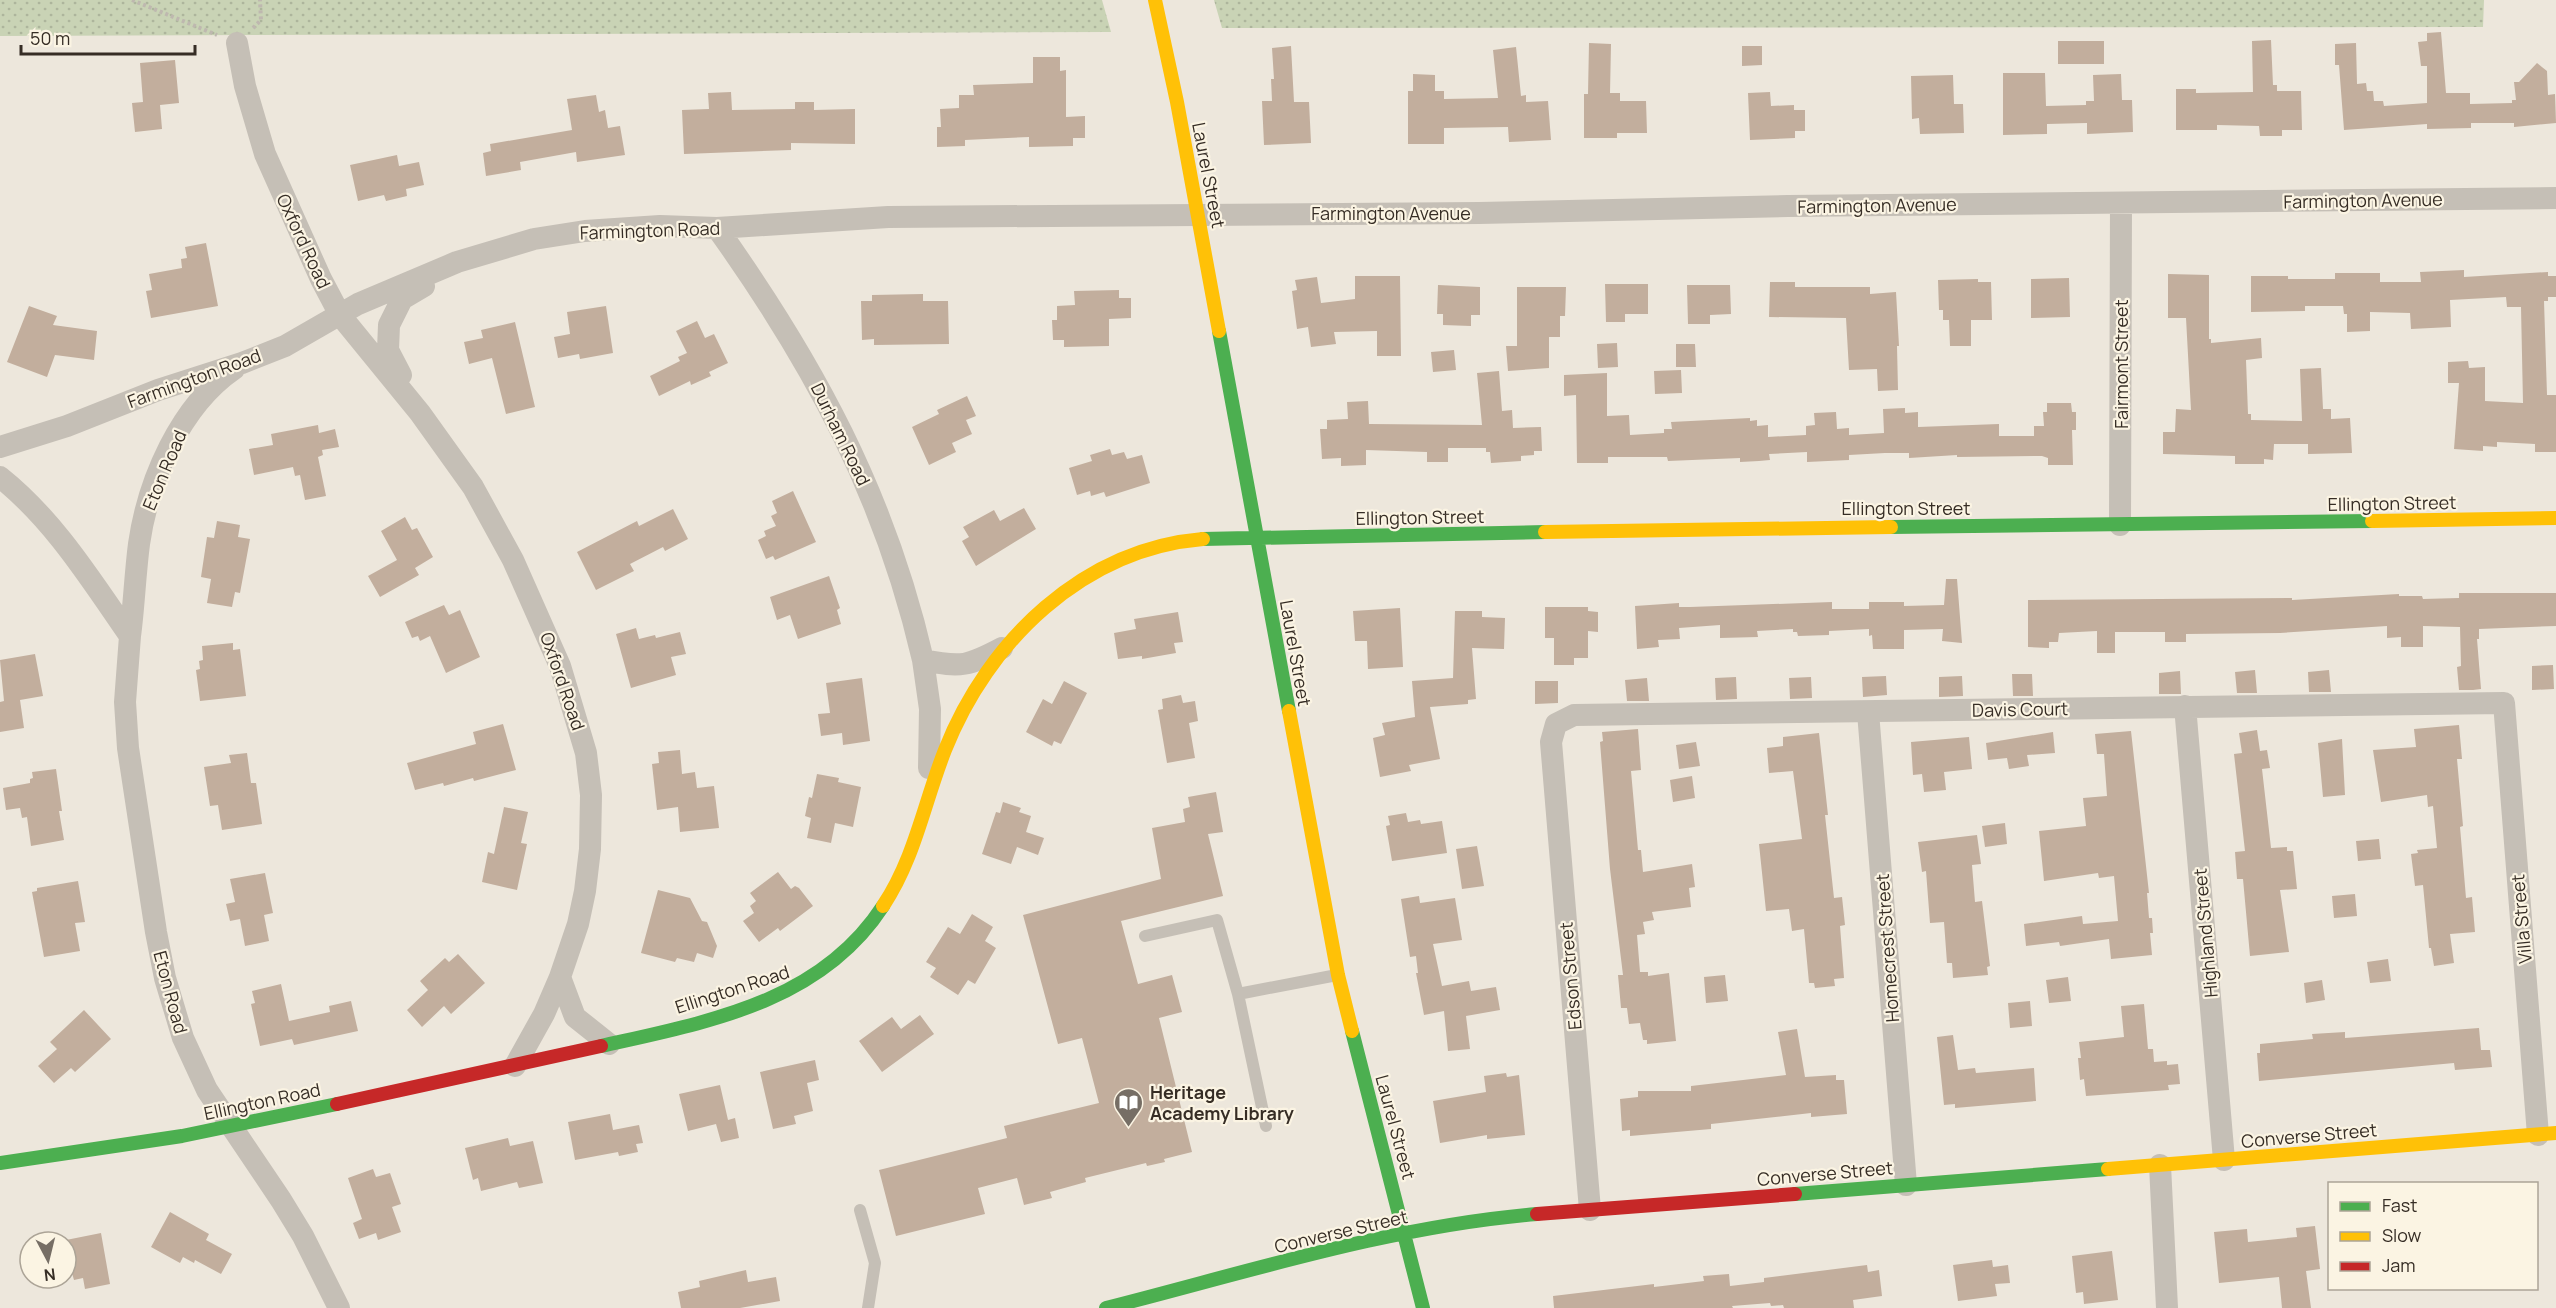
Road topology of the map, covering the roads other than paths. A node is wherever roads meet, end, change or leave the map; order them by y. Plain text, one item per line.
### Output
1 (1155, 0) edge
2 (237, 43) road end
3 (2556, 198) edge
4 (2121, 203) junction
5 (1198, 214) junction
6 (717, 228) junction
7 (457, 262) junction
8 (340, 315) junction
9 (242, 363) junction
10 (420, 413) junction
11 (0, 447) edge
12 (0, 477) edge
13 (2556, 518) edge
14 (2120, 525) junction
15 (1257, 537) junction
16 (130, 636) junction
17 (1009, 644) junction
18 (923, 660) junction
19 (2504, 703) joint
20 (2185, 706) junction
21 (1868, 712) junction
22 (1551, 742) joint
23 (924, 812) junction
24 (1145, 936) dead end
25 (1338, 975) junction
26 (560, 977) junction
27 (1238, 994) junction
28 (609, 1044) junction
29 (515, 1066) junction
30 (1266, 1126) dead end
31 (231, 1127) junction
32 (2547, 1134) edge
33 (2224, 1160) junction
34 (0, 1164) edge
35 (2160, 1165) junction
36 (1906, 1185) junction
37 (860, 1210) dead end
38 (1590, 1210) junction
39 (1405, 1234) junction
40 (339, 1308) edge
41 (867, 1308) edge
42 (1106, 1308) edge
43 (1423, 1308) edge
44 (2167, 1308) edge

1 - 5 street, Laurel Street
2 - 8 street, Oxford Road
3 - 4 street, Farmington Avenue
4 - 5 street, Farmington Avenue
4 - 14 street, Fairmont Street
5 - 6 street, Farmington Road
5 - 15 street, Laurel Street
6 - 7 street, Farmington Road
6 - 18 street, Durham Road
7 - 8 street, Farmington Road
7 - 10 street, Oxford Road
8 - 9 street, Farmington Road
8 - 10 street, Oxford Road
9 - 11 street, Farmington Road
9 - 16 street, Eton Road
10 - 26 street, Oxford Road
12 - 16 street
13 - 14 street, Ellington Street
14 - 15 street, Ellington Street
15 - 17 street, Ellington Road
15 - 25 street, Laurel Street
16 - 31 street, Eton Road
17 - 18 street
17 - 23 street, Ellington Road
18 - 23 street, Durham Road
19 - 20 street, Davis Court
19 - 32 street, Villa Street
20 - 21 street, Davis Court
20 - 33 street, Highland Street
21 - 22 street, Davis Court
21 - 36 street, Homecrest Street
22 - 38 street, Edson Street
23 - 28 street, Ellington Road
24 - 27 lane
25 - 27 lane
25 - 39 street, Laurel Street
26 - 28 street
26 - 29 street, Oxford Road
27 - 30 lane
28 - 29 street, Ellington Road
29 - 31 street, Ellington Road
31 - 34 street, Ellington Road
31 - 40 street, Eton Road
32 - 33 street, Converse Street
33 - 35 street, Converse Street
35 - 36 street, Converse Street
35 - 44 street
36 - 38 street, Converse Street
37 - 41 lane
38 - 39 street, Converse Street
39 - 42 street, Converse Street
39 - 43 street, Laurel Street

